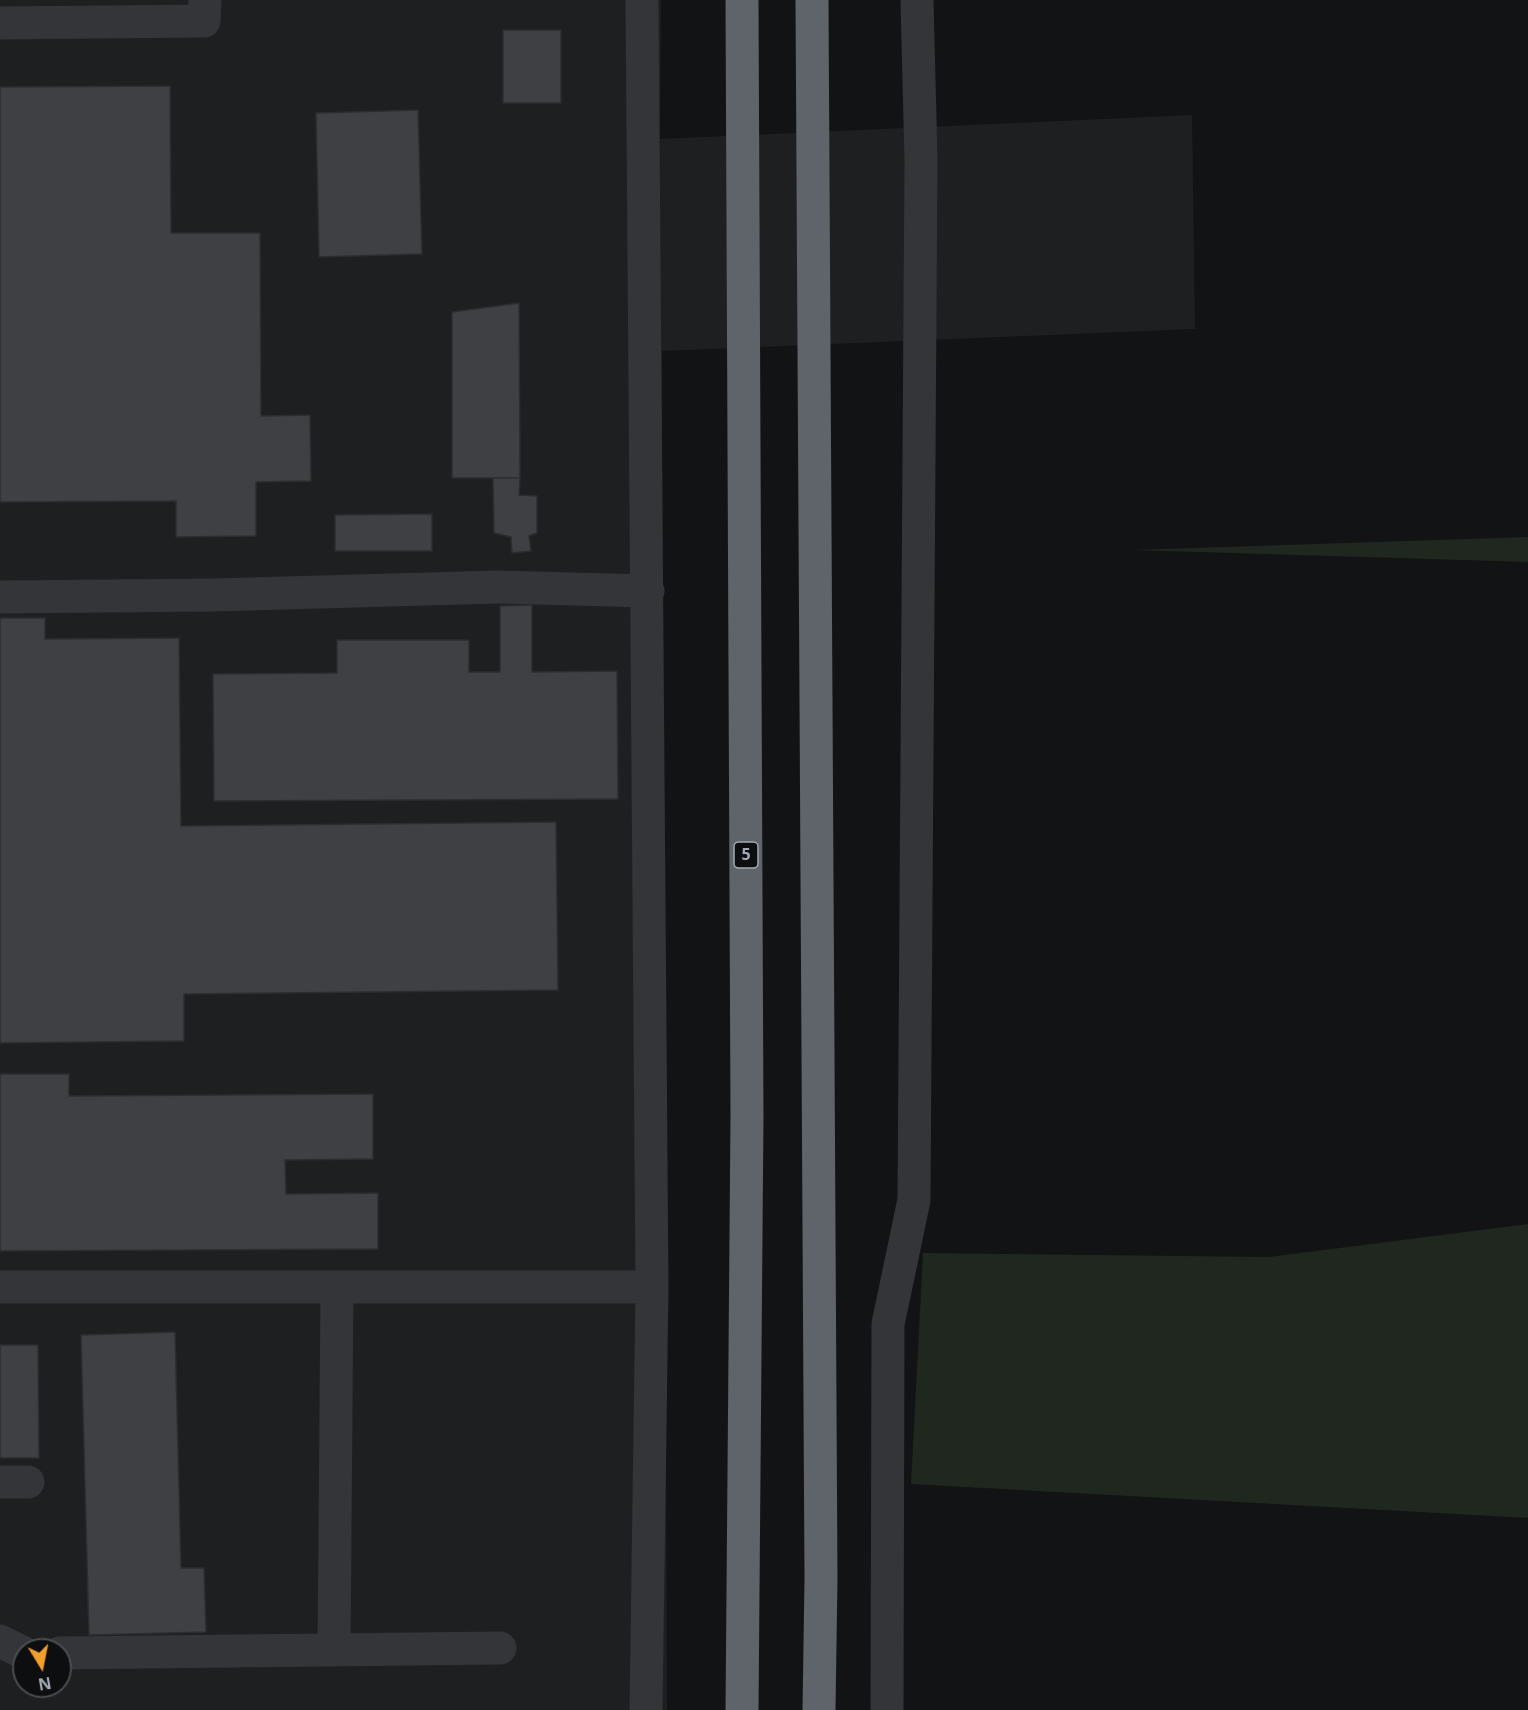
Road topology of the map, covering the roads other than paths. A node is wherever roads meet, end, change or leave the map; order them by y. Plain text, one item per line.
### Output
1 (205, 0) edge
2 (642, 0) edge
3 (742, 0) edge
4 (812, 0) edge
5 (917, 0) edge
6 (0, 23) edge
7 (648, 591) junction
8 (0, 597) edge
9 (0, 1287) edge
10 (337, 1287) junction
11 (652, 1287) junction
12 (500, 1648) dead end
13 (334, 1650) junction
14 (72, 1653) edge
15 (646, 1710) edge
16 (742, 1710) edge
17 (819, 1710) edge
18 (887, 1710) edge

1 - 6 lane
2 - 7 lane
3 - 16 highway, 5
4 - 17 highway
5 - 18 lane
7 - 8 lane
7 - 11 lane
9 - 10 lane
10 - 11 lane
10 - 13 lane
11 - 15 lane
12 - 13 lane
13 - 14 lane

